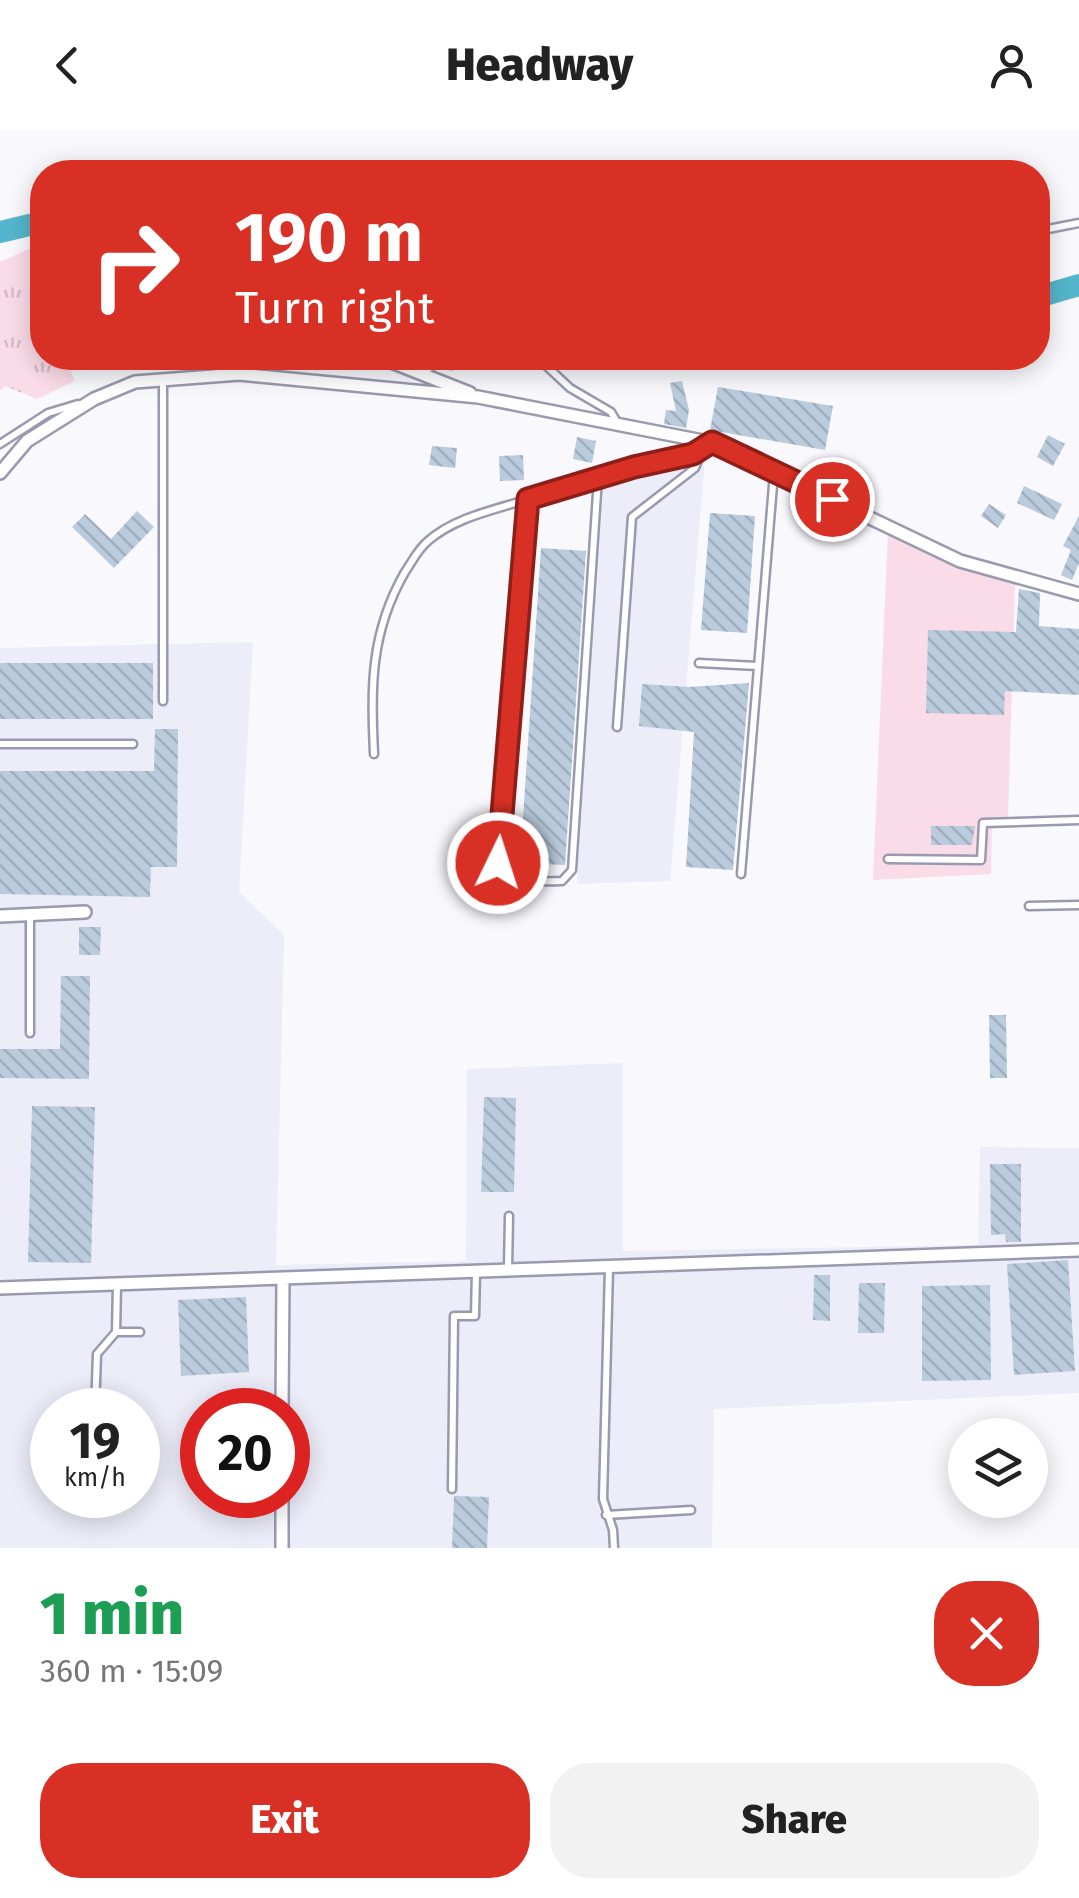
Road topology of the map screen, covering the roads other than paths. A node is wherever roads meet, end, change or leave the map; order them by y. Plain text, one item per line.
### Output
1 (1079, 223) edge
2 (1050, 229) edge
3 (418, 370) edge
4 (427, 370) edge
5 (551, 370) edge
6 (424, 372) junction
7 (163, 378) junction
8 (478, 397) junction
9 (94, 399) junction
10 (618, 426) junction
11 (0, 444) edge
12 (708, 446) junction
13 (774, 471) junction
14 (0, 473) edge
15 (598, 478) junction
16 (528, 499) junction
17 (1079, 594) edge
18 (699, 664) dead end
19 (758, 666) junction
20 (163, 700) dead end
21 (616, 727) dead end
22 (0, 744) edge
23 (132, 744) dead end
24 (374, 754) dead end
25 (1079, 820) edge
26 (888, 859) dead end
27 (740, 874) dead end
28 (1079, 905) edge
29 (1029, 906) dead end
30 (85, 912) dead end
31 (30, 915) junction
32 (0, 916) edge
33 (30, 1034) dead end
34 (509, 1216) dead end
35 (1079, 1250) edge
36 (609, 1267) junction
37 (476, 1270) junction
38 (508, 1270) junction
39 (283, 1278) junction
40 (118, 1284) junction
41 (0, 1288) edge
42 (116, 1332) junction
43 (140, 1332) dead end
44 (96, 1388) edge
45 (282, 1388) edge
46 (452, 1489) dead end
47 (691, 1510) dead end
48 (606, 1514) junction
49 (282, 1518) edge
50 (282, 1548) edge
51 (614, 1548) edge

1 - 2 lane
3 - 6 street
4 - 6 lane
5 - 10 lane
6 - 8 street
7 - 8 street
7 - 9 street
7 - 20 lane
8 - 10 street
9 - 11 lane
9 - 14 street
10 - 12 street
12 - 13 street
12 - 15 lane
12 - 21 lane
13 - 17 street
13 - 19 lane
15 - 16 lane
15 - 16 lane
16 - 24 lane
18 - 19 lane
19 - 27 lane
22 - 23 lane
25 - 26 lane
28 - 29 lane
30 - 31 street
31 - 32 street
31 - 33 lane
34 - 38 lane
35 - 36 street
36 - 38 street
36 - 48 lane
37 - 38 street
37 - 39 street
37 - 46 lane
39 - 40 street
39 - 45 street
40 - 41 street
40 - 42 lane
42 - 43 lane
42 - 44 lane
47 - 48 lane
48 - 51 lane
49 - 50 street

